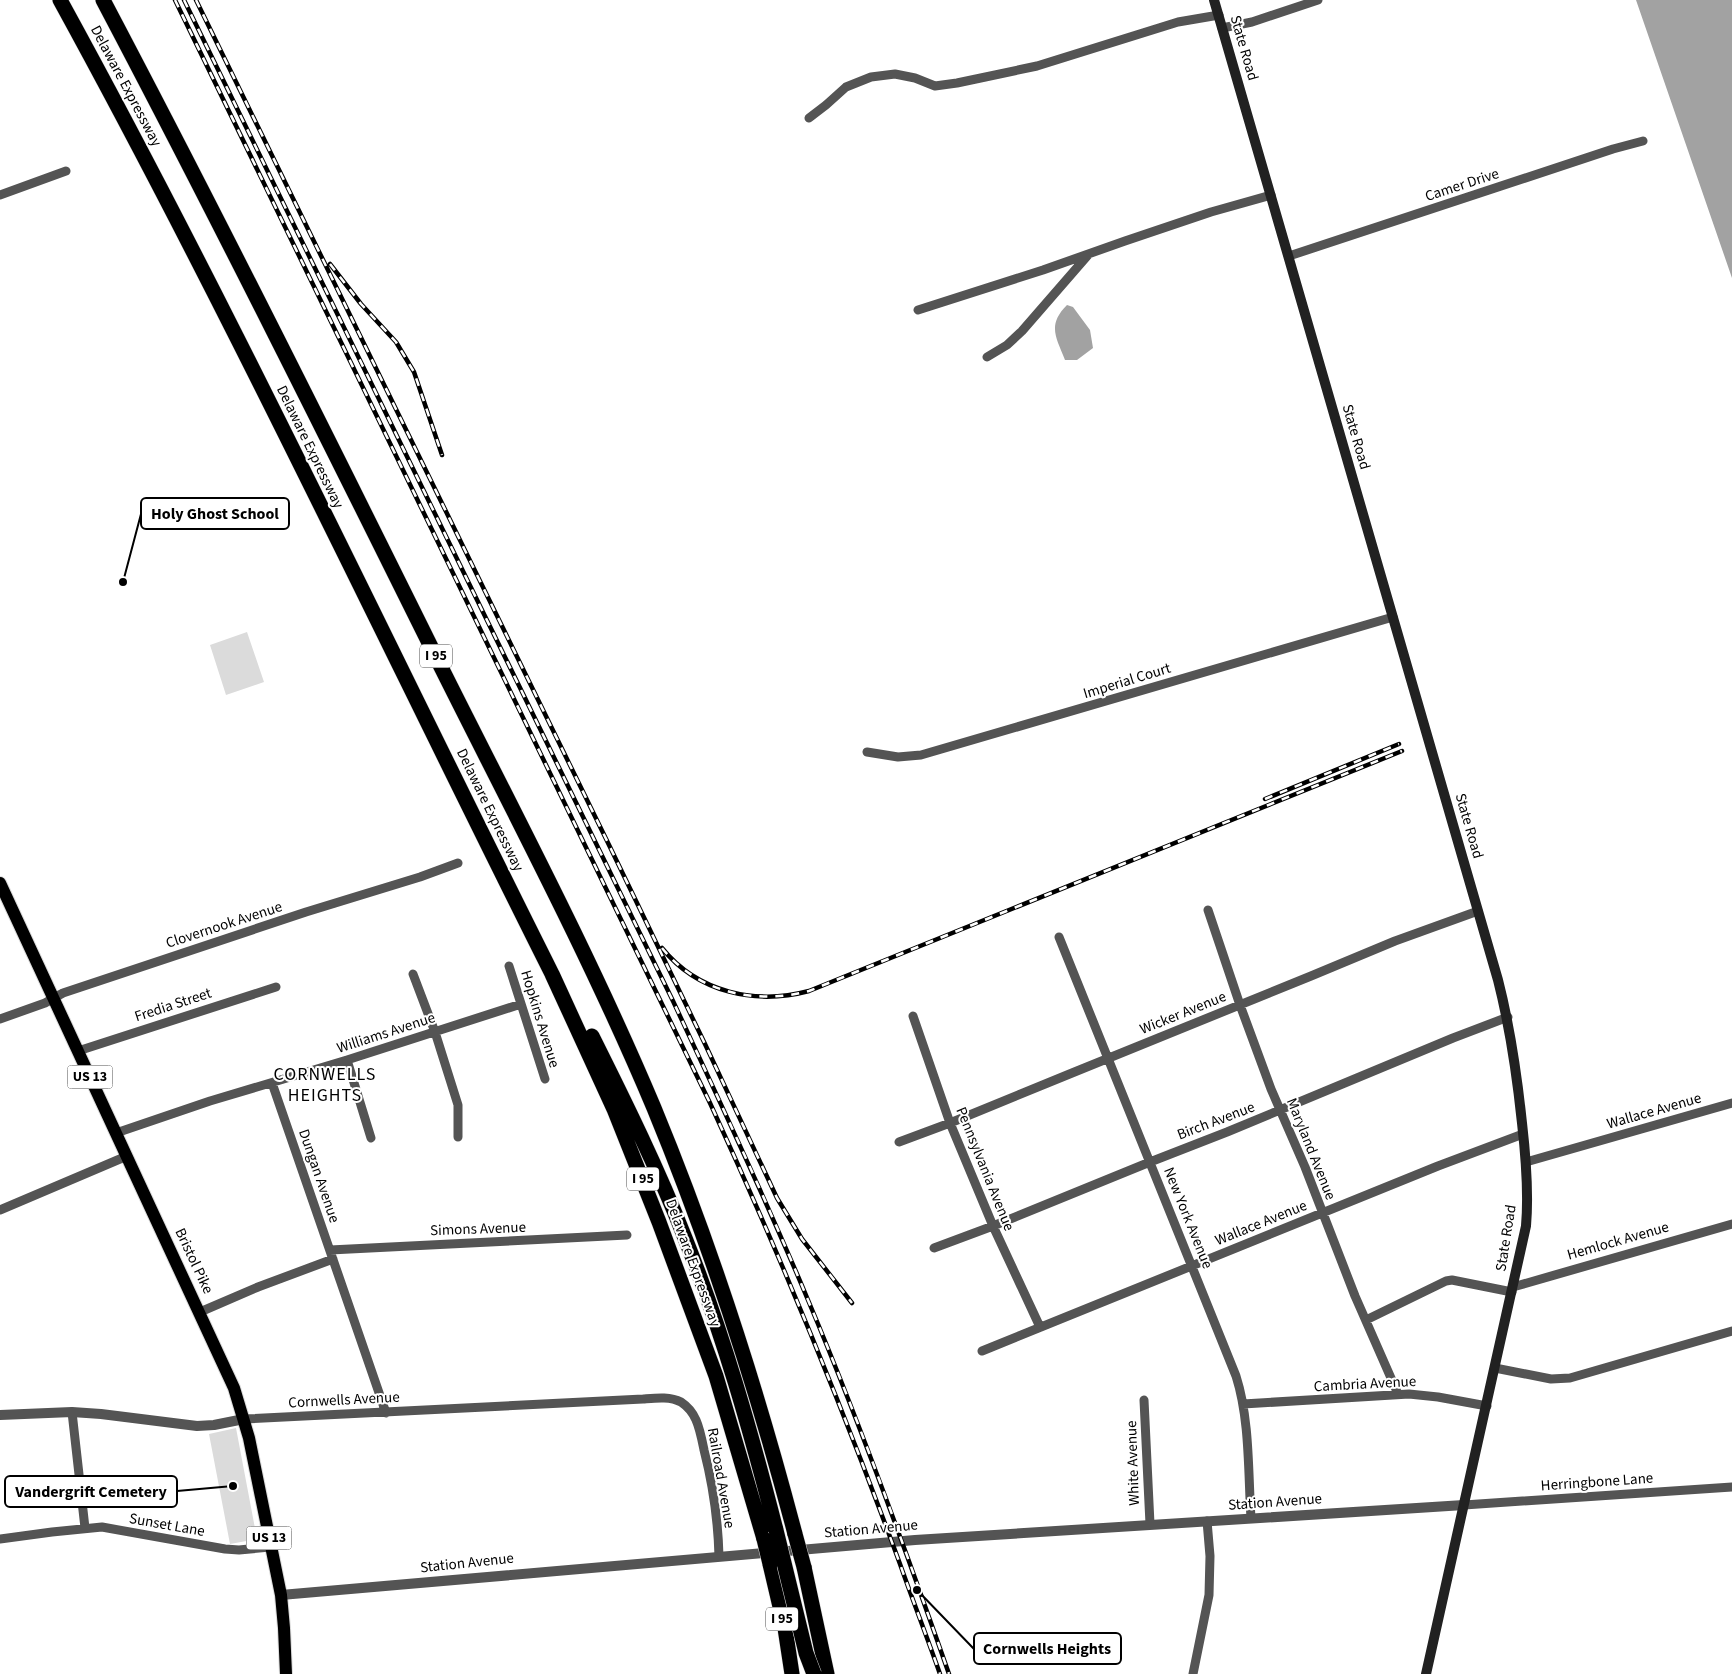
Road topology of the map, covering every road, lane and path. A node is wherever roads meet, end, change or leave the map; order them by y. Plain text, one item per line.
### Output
1 (60, 0) edge
2 (103, 0) edge
3 (1214, 0) edge
4 (1318, 0) edge
5 (1218, 15) junction
6 (1222, 28) junction
7 (809, 118) dead end
8 (1644, 142) dead end
9 (66, 172) dead end
10 (0, 195) edge
11 (1271, 195) junction
12 (1090, 253) junction
13 (1289, 256) junction
14 (918, 310) dead end
15 (987, 357) dead end
16 (1393, 617) junction
17 (867, 752) dead end
18 (458, 863) dead end
19 (0, 883) edge
20 (1208, 910) dead end
21 (1478, 911) junction
22 (1059, 937) dead end
23 (509, 966) dead end
24 (414, 974) dead end
25 (276, 987) dead end
26 (54, 998) junction
27 (521, 1004) junction
28 (1240, 1005) junction
29 (913, 1016) dead end
30 (1508, 1017) junction
31 (0, 1019) edge
32 (435, 1032) junction
33 (78, 1051) junction
34 (1108, 1058) junction
35 (347, 1060) junction
36 (545, 1079) dead end
37 (272, 1083) junction
38 (1732, 1103) edge
39 (1281, 1110) junction
40 (950, 1123) junction
41 (116, 1133) junction
42 (1523, 1134) junction
43 (458, 1137) dead end
44 (371, 1138) dead end
45 (899, 1142) dead end
46 (127, 1156) junction
47 (1150, 1162) junction
48 (1526, 1162) junction
49 (0, 1210) edge
50 (1323, 1214) junction
51 (1732, 1224) edge
52 (993, 1226) junction
53 (627, 1235) dead end
54 (934, 1248) dead end
55 (332, 1255) junction
56 (1192, 1266) junction
57 (1513, 1289) junction
58 (200, 1312) junction
59 (1366, 1320) junction
60 (1040, 1328) junction
61 (1732, 1330) edge
62 (982, 1351) dead end
63 (1495, 1368) junction
64 (1398, 1394) junction
65 (1144, 1400) dead end
66 (1243, 1404) junction
67 (1487, 1406) junction
68 (687, 1408) joint
69 (72, 1412) junction
70 (386, 1413) junction
71 (0, 1415) edge
72 (244, 1419) junction
73 (1732, 1487) edge
74 (1464, 1505) junction
75 (1251, 1518) junction
76 (1207, 1521) junction
77 (1150, 1524) junction
78 (85, 1528) junction
79 (770, 1535) junction
80 (0, 1539) edge
81 (270, 1547) junction
82 (719, 1556) junction
83 (281, 1595) junction
84 (823, 1654) junction
85 (286, 1674) edge
86 (792, 1674) edge
87 (814, 1674) edge
88 (827, 1674) edge
89 (831, 1674) edge
90 (1193, 1674) edge
91 (1426, 1674) edge

1 - 79 highway, Delaware Expressway / I 95
2 - 84 highway, Delaware Expressway / I 95, bridge
3 - 5 main road, State Road
4 - 6 street
5 - 6 main road, State Road
5 - 7 street
6 - 11 main road, State Road
8 - 13 street, Camer Drive
9 - 10 street
11 - 12 street
11 - 13 main road, State Road
12 - 14 street
12 - 15 street
13 - 16 main road, State Road
16 - 17 street, Imperial Court
16 - 21 main road, State Road
18 - 26 street, Clovernook Avenue
19 - 26 main road, Bristol Pike / US 13
20 - 28 street, Maryland Avenue
21 - 28 street, Wicker Avenue
21 - 30 main road, State Road
22 - 34 street, New York Avenue
23 - 27 street, Hopkins Avenue
24 - 32 street
25 - 33 street, Fredia Street
26 - 31 street, Clovernook Avenue
26 - 33 main road, Bristol Pike / US 13
27 - 32 street, Williams Avenue
27 - 36 street, Hopkins Avenue
28 - 34 street, Wicker Avenue
28 - 39 street, Maryland Avenue
29 - 40 street, Pennsylvania Avenue
30 - 39 street, Birch Avenue
30 - 42 main road, State Road
32 - 35 street, Williams Avenue
32 - 43 street
33 - 41 main road, Bristol Pike / US 13
34 - 40 street, Wicker Avenue
34 - 47 street, New York Avenue
35 - 37 street, Williams Avenue
35 - 44 street
37 - 41 street, Williams Avenue
37 - 55 street, Dungan Avenue
38 - 48 street, Wallace Avenue
39 - 47 street, Birch Avenue
39 - 50 street, Maryland Avenue
40 - 45 street, Wicker Avenue
40 - 52 street, Pennsylvania Avenue
41 - 46 main road, Bristol Pike / US 13
42 - 48 main road, State Road
42 - 50 street, Wallace Avenue
46 - 49 street
46 - 58 main road, Bristol Pike / US 13
47 - 52 street, Birch Avenue
47 - 56 street, New York Avenue
48 - 57 main road, State Road
50 - 56 street, Wallace Avenue
50 - 59 street, Maryland Avenue
51 - 57 street, Hemlock Avenue
52 - 54 street, Birch Avenue
52 - 60 street, Pennsylvania Avenue
53 - 55 street, Simons Avenue
55 - 58 street, Simons Avenue
55 - 70 street, Dungan Avenue
56 - 60 street, Wallace Avenue
56 - 66 street, New York Avenue
57 - 59 street, Hemlock Avenue
57 - 63 main road, State Road
58 - 72 main road, Bristol Pike / US 13
59 - 64 street, Maryland Avenue
60 - 62 street, Wallace Avenue
61 - 63 street
63 - 67 main road, State Road
64 - 66 street, Cambria Avenue
64 - 67 street, Cambria Avenue
65 - 77 street, White Avenue
66 - 75 street, New York Avenue
67 - 74 main road, State Road
68 - 70 street, Cornwells Avenue
68 - 82 street, Railroad Avenue
69 - 71 street, Cornwells Avenue
69 - 72 street, Cornwells Avenue
69 - 78 street
70 - 72 street, Cornwells Avenue
72 - 81 main road, Bristol Pike / US 13
73 - 74 street, Herringbone Lane
74 - 75 street, Station Avenue
74 - 91 main road, State Road
75 - 76 street, Station Avenue
76 - 77 street, Station Avenue
76 - 90 street
77 - 82 street, Station Avenue
78 - 80 street, Sunset Lane
78 - 81 street, Sunset Lane
79 - 86 highway, I 95, bridge
79 - 87 highway, bridge
81 - 83 main road, Bristol Pike / US 13
82 - 83 street, Station Avenue
83 - 85 main road, Bristol Pike / US 13
84 - 88 highway, Delaware Expressway / I 95
84 - 89 highway

